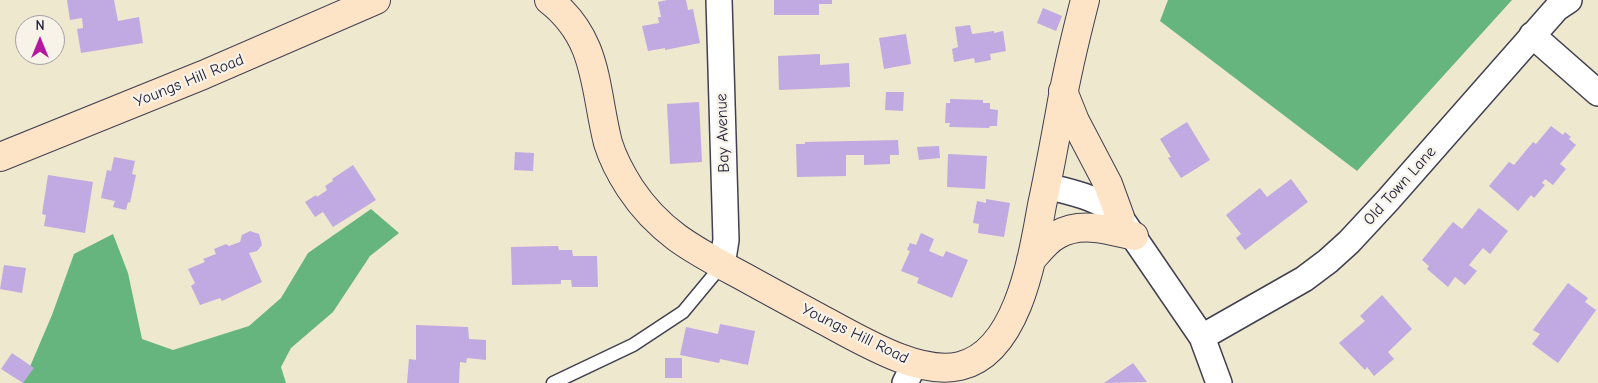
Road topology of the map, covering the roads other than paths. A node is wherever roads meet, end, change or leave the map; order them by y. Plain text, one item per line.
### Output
1 (376, 0) edge
2 (549, 0) edge
3 (719, 0) edge
4 (1085, 0) edge
5 (1569, 0) edge
6 (1532, 35) junction
7 (1063, 91) junction
8 (1598, 93) edge
9 (0, 157) edge
10 (1046, 186) junction
11 (1127, 226) junction
12 (1032, 260) junction
13 (722, 265) junction
14 (1202, 337) junction
15 (910, 373) edge
16 (553, 383) edge
17 (1219, 383) edge

1 - 9 street, Youngs Hill Road
2 - 13 street, Youngs Hill Road
3 - 13 street, Bay Avenue
4 - 7 street, Youngs Hill Road
5 - 6 street, Old Town Lane
6 - 8 street
6 - 14 street, Old Town Lane
7 - 10 street, Youngs Hill Road
7 - 11 street
10 - 11 street
10 - 12 street, Youngs Hill Road
11 - 12 street
11 - 14 street
12 - 15 street, Youngs Hill Road
13 - 15 street, Youngs Hill Road
13 - 16 lane
14 - 17 street

